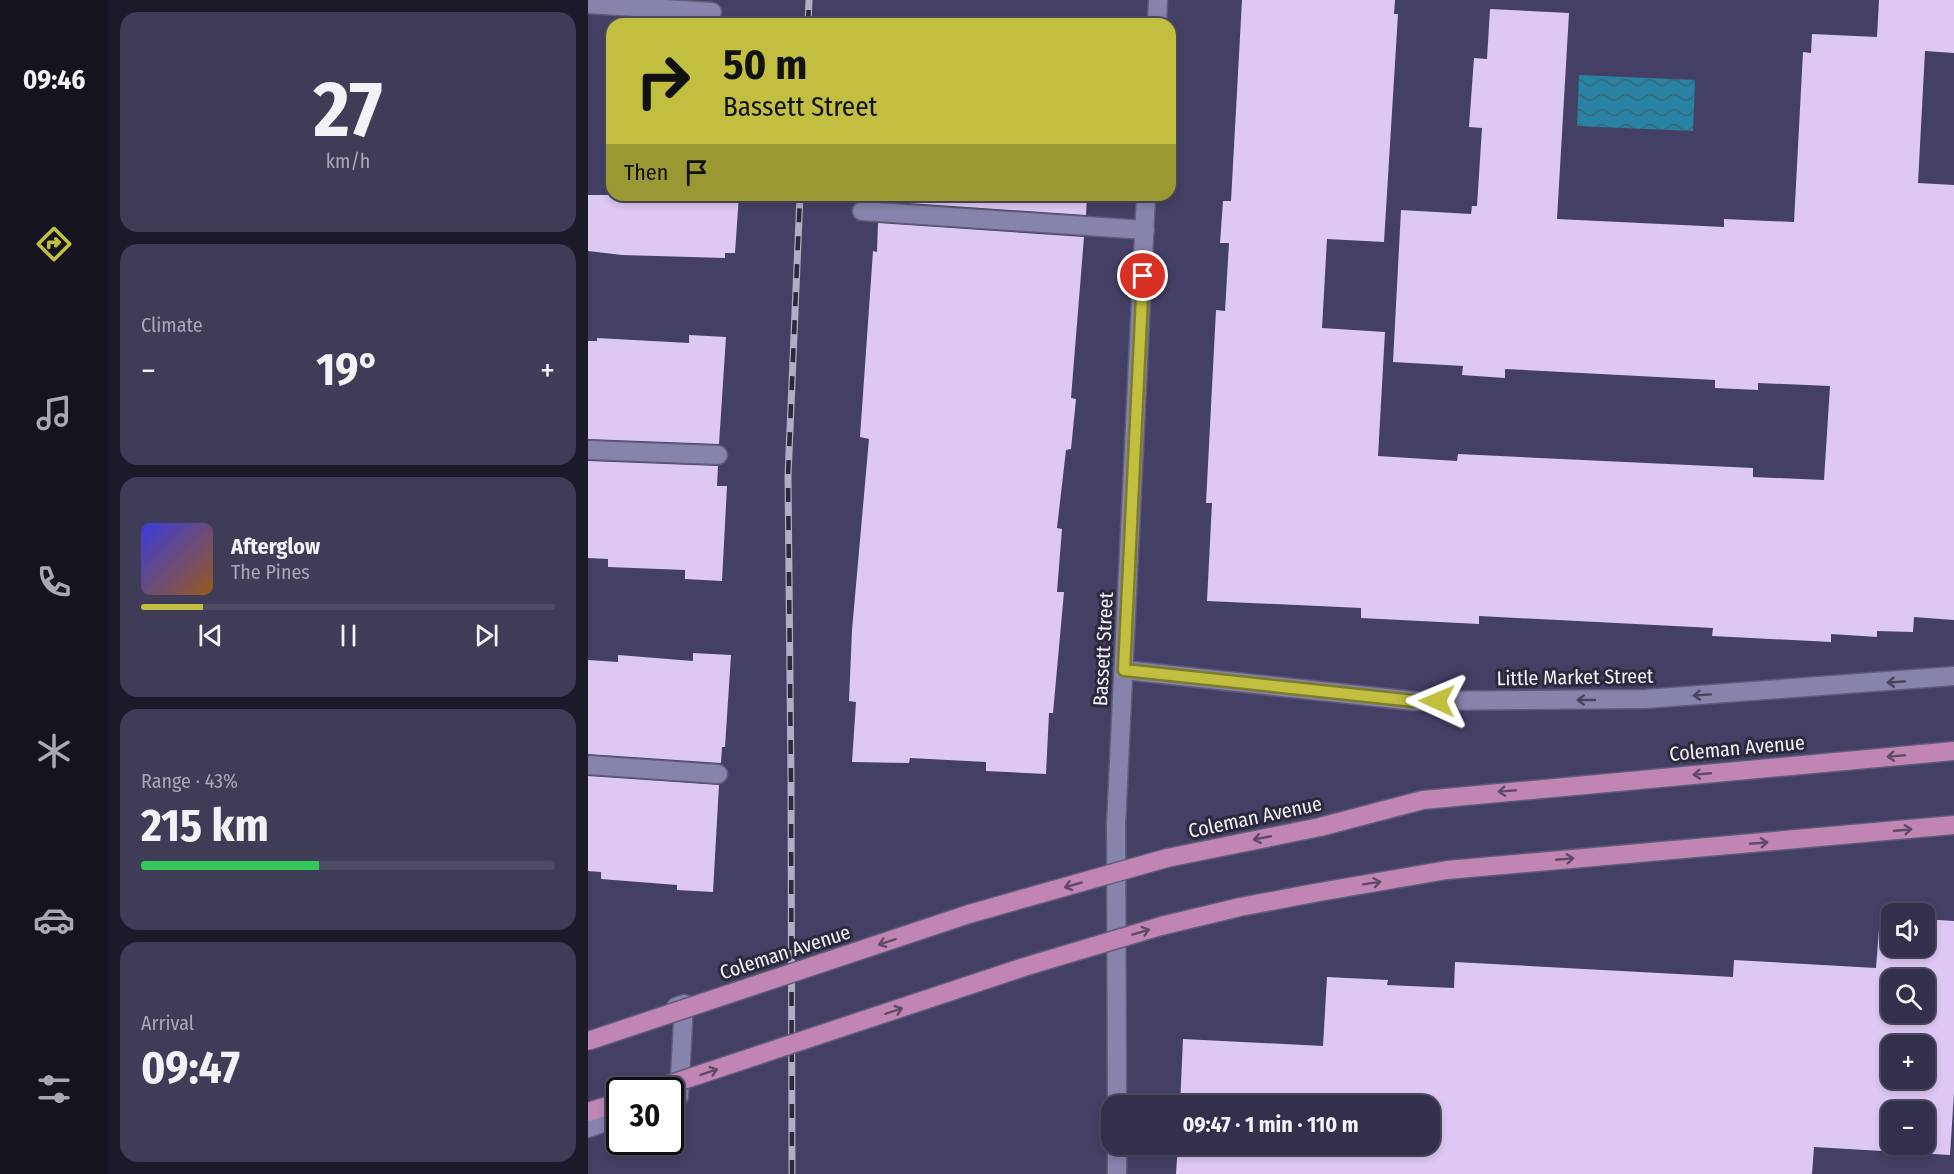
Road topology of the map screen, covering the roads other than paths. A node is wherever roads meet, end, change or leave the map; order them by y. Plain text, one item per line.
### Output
1 (1158, 0) edge
2 (588, 4) edge
3 (712, 12) dead end
4 (1156, 18) edge
5 (1146, 201) edge
6 (862, 211) dead end
7 (1145, 230) junction
8 (588, 450) edge
9 (718, 455) dead end
10 (1124, 670) junction
11 (1954, 676) edge
12 (1954, 751) edge
13 (588, 765) edge
14 (718, 774) dead end
15 (1954, 825) edge
16 (588, 1040) edge
17 (680, 1077) edge
18 (684, 1080) edge
19 (1117, 1095) edge
20 (606, 1106) edge
21 (588, 1112) edge
22 (606, 1122) edge
23 (588, 1128) edge
24 (1117, 1155) edge
25 (1117, 1174) edge

1 - 4 street
2 - 3 street
5 - 7 street, Bassett Street
6 - 7 street
7 - 10 street, Bassett Street
8 - 9 street
11 -> 10 street, Little Market Street
10 - 19 street, Bassett Street
12 -> 16 main road, Coleman Avenue, bridge
13 - 14 street
18 -> 15 main road, bridge
16 - 17 street
20 - 21 main road
22 - 23 street
24 - 25 street

